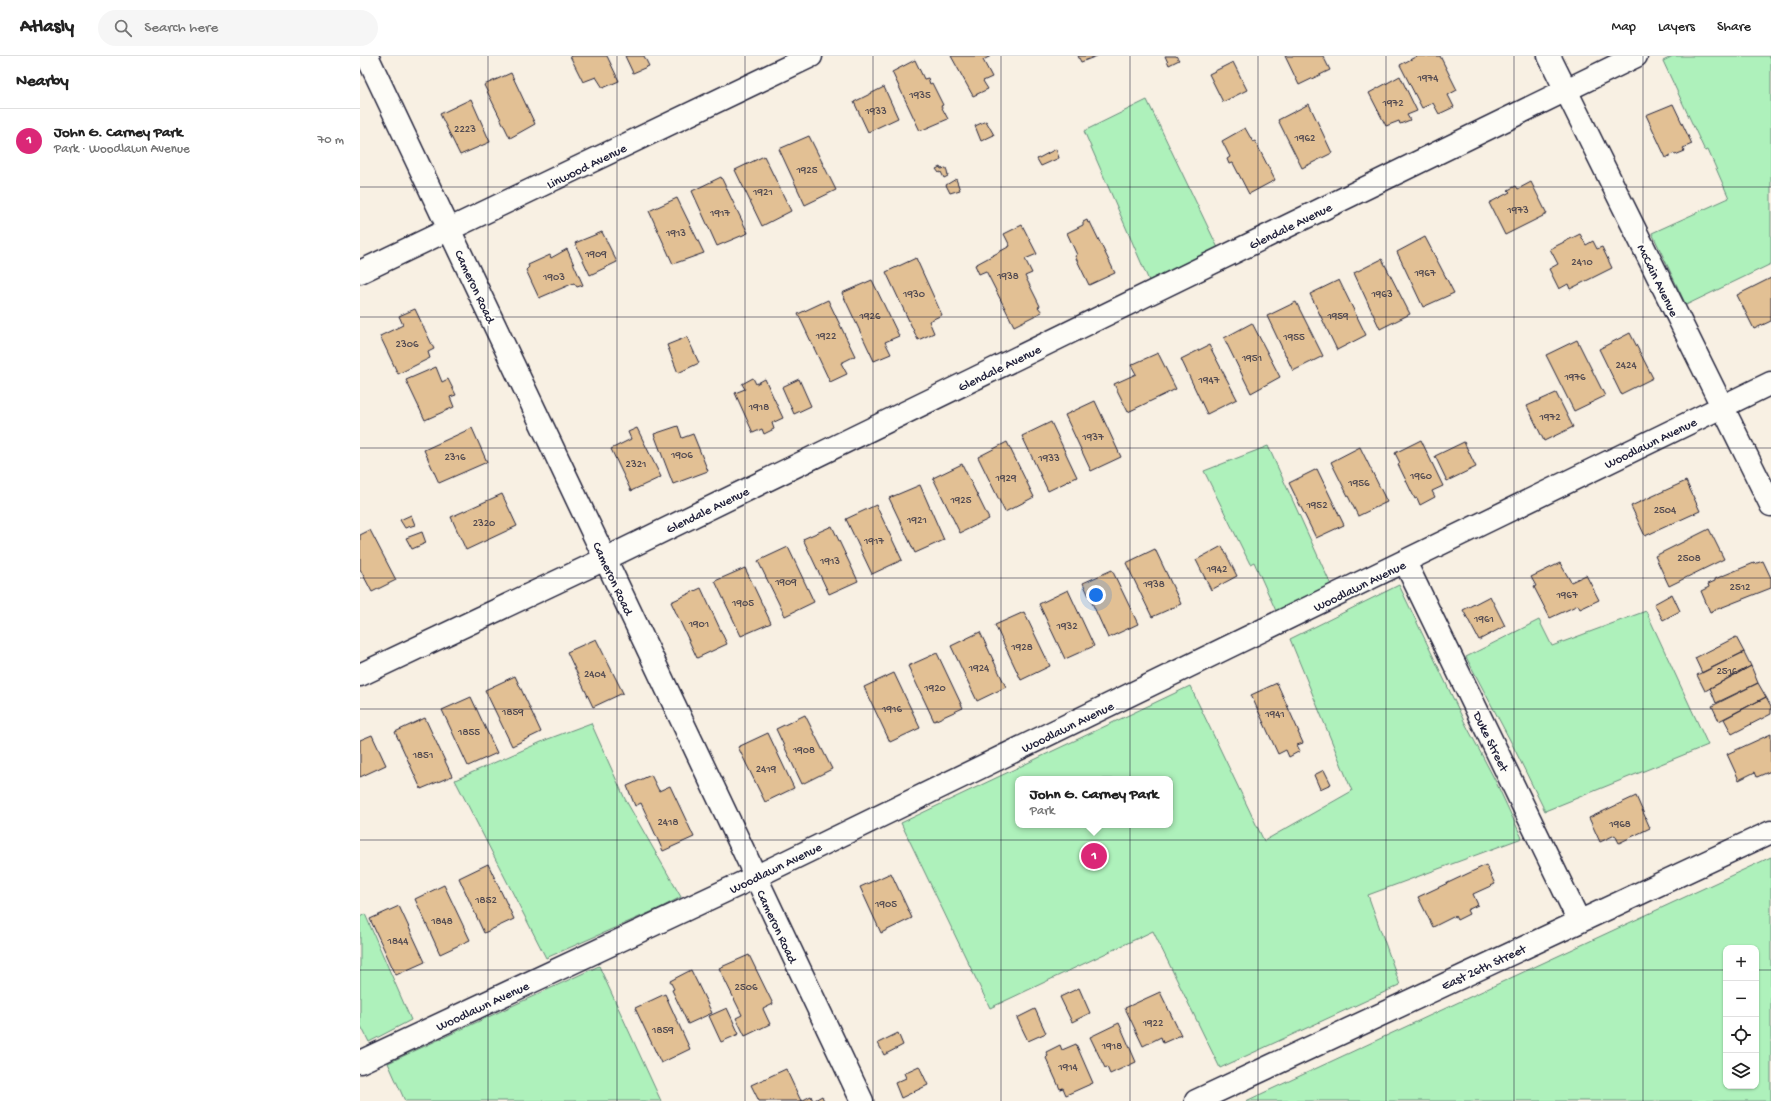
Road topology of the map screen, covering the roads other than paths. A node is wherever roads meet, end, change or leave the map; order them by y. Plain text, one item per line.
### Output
1 (367, 56) edge
2 (811, 56) edge
3 (1549, 56) edge
4 (1636, 56) edge
5 (1566, 90) junction
6 (449, 230) junction
7 (360, 272) edge
8 (1771, 383) edge
9 (1722, 407) junction
10 (1771, 505) edge
11 (605, 559) junction
12 (1405, 562) junction
13 (360, 675) edge
14 (1771, 832) edge
15 (756, 877) junction
16 (1579, 921) junction
17 (360, 1062) edge
18 (862, 1101) edge
19 (1196, 1101) edge

1 - 6 street, Cameron Road
2 - 6 street, Linwood Avenue
3 - 5 street, McCain Avenue
4 - 5 street, Glendale Avenue
5 - 9 street, McCain Avenue
5 - 11 street, Glendale Avenue
6 - 7 street, Linwood Avenue
6 - 11 street, Cameron Road
8 - 9 street, Woodlawn Avenue
9 - 10 street, McCain Avenue
9 - 12 street, Woodlawn Avenue
11 - 13 street, Glendale Avenue
11 - 15 street, Cameron Road
12 - 15 street, Woodlawn Avenue
12 - 16 street, Duke Street
14 - 16 street, East 26th Street
15 - 17 street, Woodlawn Avenue
15 - 18 street, Cameron Road
16 - 19 street, East 26th Street

